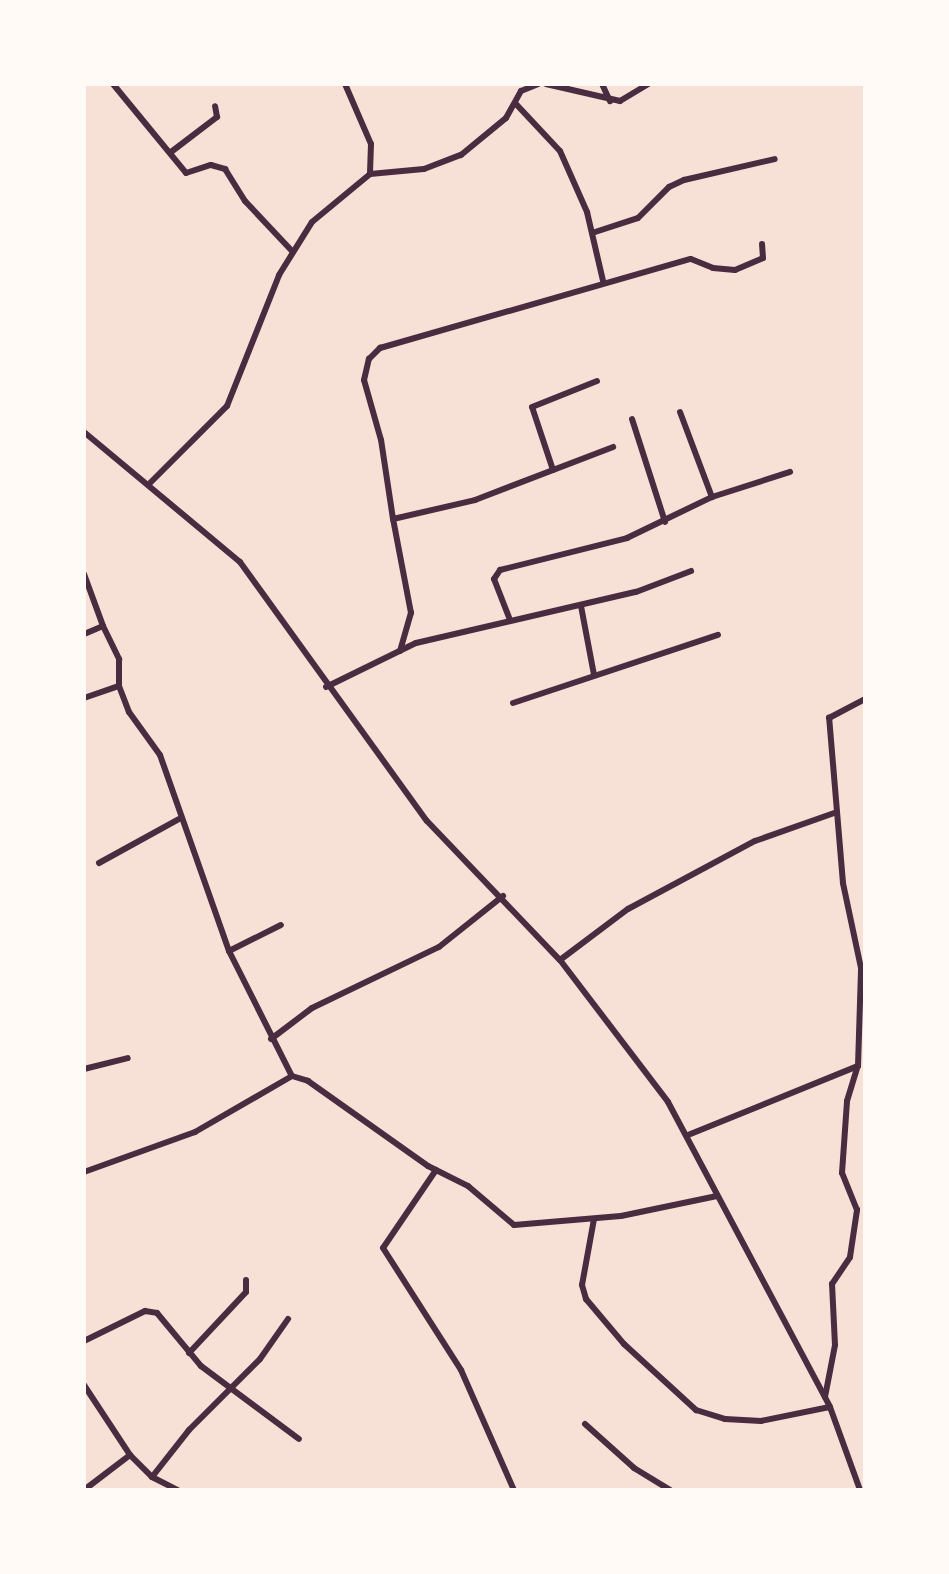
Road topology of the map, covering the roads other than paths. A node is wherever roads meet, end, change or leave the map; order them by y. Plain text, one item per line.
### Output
1 (113, 84) edge
2 (345, 84) edge
3 (538, 84) edge
4 (546, 84) edge
5 (602, 84) edge
6 (648, 84) edge
7 (610, 101) junction
8 (516, 104) junction
9 (215, 106) dead end
10 (171, 152) junction
11 (775, 159) dead end
12 (370, 174) junction
13 (592, 233) junction
14 (762, 244) dead end
15 (292, 251) junction
16 (603, 281) junction
17 (597, 381) dead end
18 (680, 412) dead end
19 (632, 419) dead end
20 (84, 432) edge
21 (613, 447) dead end
22 (553, 470) junction
23 (790, 472) dead end
24 (150, 483) junction
25 (712, 497) junction
26 (393, 519) junction
27 (665, 522) junction
28 (691, 571) dead end
29 (84, 574) edge
30 (581, 606) junction
31 (510, 620) junction
32 (103, 626) junction
33 (84, 634) edge
34 (718, 635) dead end
35 (400, 651) junction
36 (594, 675) junction
37 (119, 686) junction
38 (326, 687) junction
39 (84, 698) edge
40 (865, 699) edge
41 (513, 703) dead end
42 (834, 813) junction
43 (179, 819) junction
44 (99, 863) dead end
45 (503, 896) junction
46 (281, 925) dead end
47 (229, 951) junction
48 (560, 960) junction
49 (271, 1039) junction
50 (128, 1058) dead end
51 (858, 1066) junction
52 (84, 1069) edge
53 (292, 1076) junction
54 (688, 1135) junction
55 (436, 1170) junction
56 (84, 1172) edge
57 (717, 1196) junction
58 (594, 1219) junction
59 (246, 1280) dead end
60 (288, 1319) dead end
61 (84, 1341) edge
62 (189, 1353) junction
63 (84, 1385) edge
64 (231, 1392) junction
65 (825, 1397) junction
66 (830, 1407) junction
67 (585, 1424) dead end
68 (299, 1439) dead end
69 (130, 1455) junction
70 (152, 1477) junction
71 (84, 1490) edge
72 (178, 1490) edge
73 (514, 1490) edge
74 (670, 1490) edge
75 (860, 1490) edge

1 - 10 street
2 - 12 street
3 - 8 street
4 - 7 street
5 - 7 street
6 - 7 street
8 - 12 street
8 - 13 street
9 - 10 street
10 - 15 street
11 - 13 street
12 - 15 street
13 - 16 street
14 - 16 street
15 - 24 street
16 - 26 street
17 - 22 street
18 - 25 street
19 - 27 street
20 - 24 street
21 - 22 street
22 - 26 street
23 - 25 street
24 - 38 street
25 - 27 street
26 - 35 street
27 - 31 street
28 - 30 street
29 - 32 street
30 - 31 street
30 - 36 street
31 - 35 street
32 - 33 street
32 - 37 street
34 - 36 street
35 - 38 street
36 - 41 street
37 - 39 street
37 - 43 street
38 - 45 street
40 - 42 street
42 - 48 street
42 - 51 street
43 - 44 street
43 - 47 street
45 - 48 street
45 - 49 street
46 - 47 street
47 - 49 street
48 - 54 street
49 - 53 street
50 - 52 street
51 - 54 street
51 - 65 street
53 - 55 street
53 - 56 street
54 - 57 street
55 - 58 street
55 - 73 street
57 - 58 street
57 - 65 street
58 - 66 street
59 - 62 street
60 - 64 street
61 - 62 street
62 - 64 street
63 - 69 street
64 - 68 street
64 - 70 street
65 - 66 street
66 - 75 street
67 - 74 street
69 - 70 street
69 - 71 street
70 - 72 street

